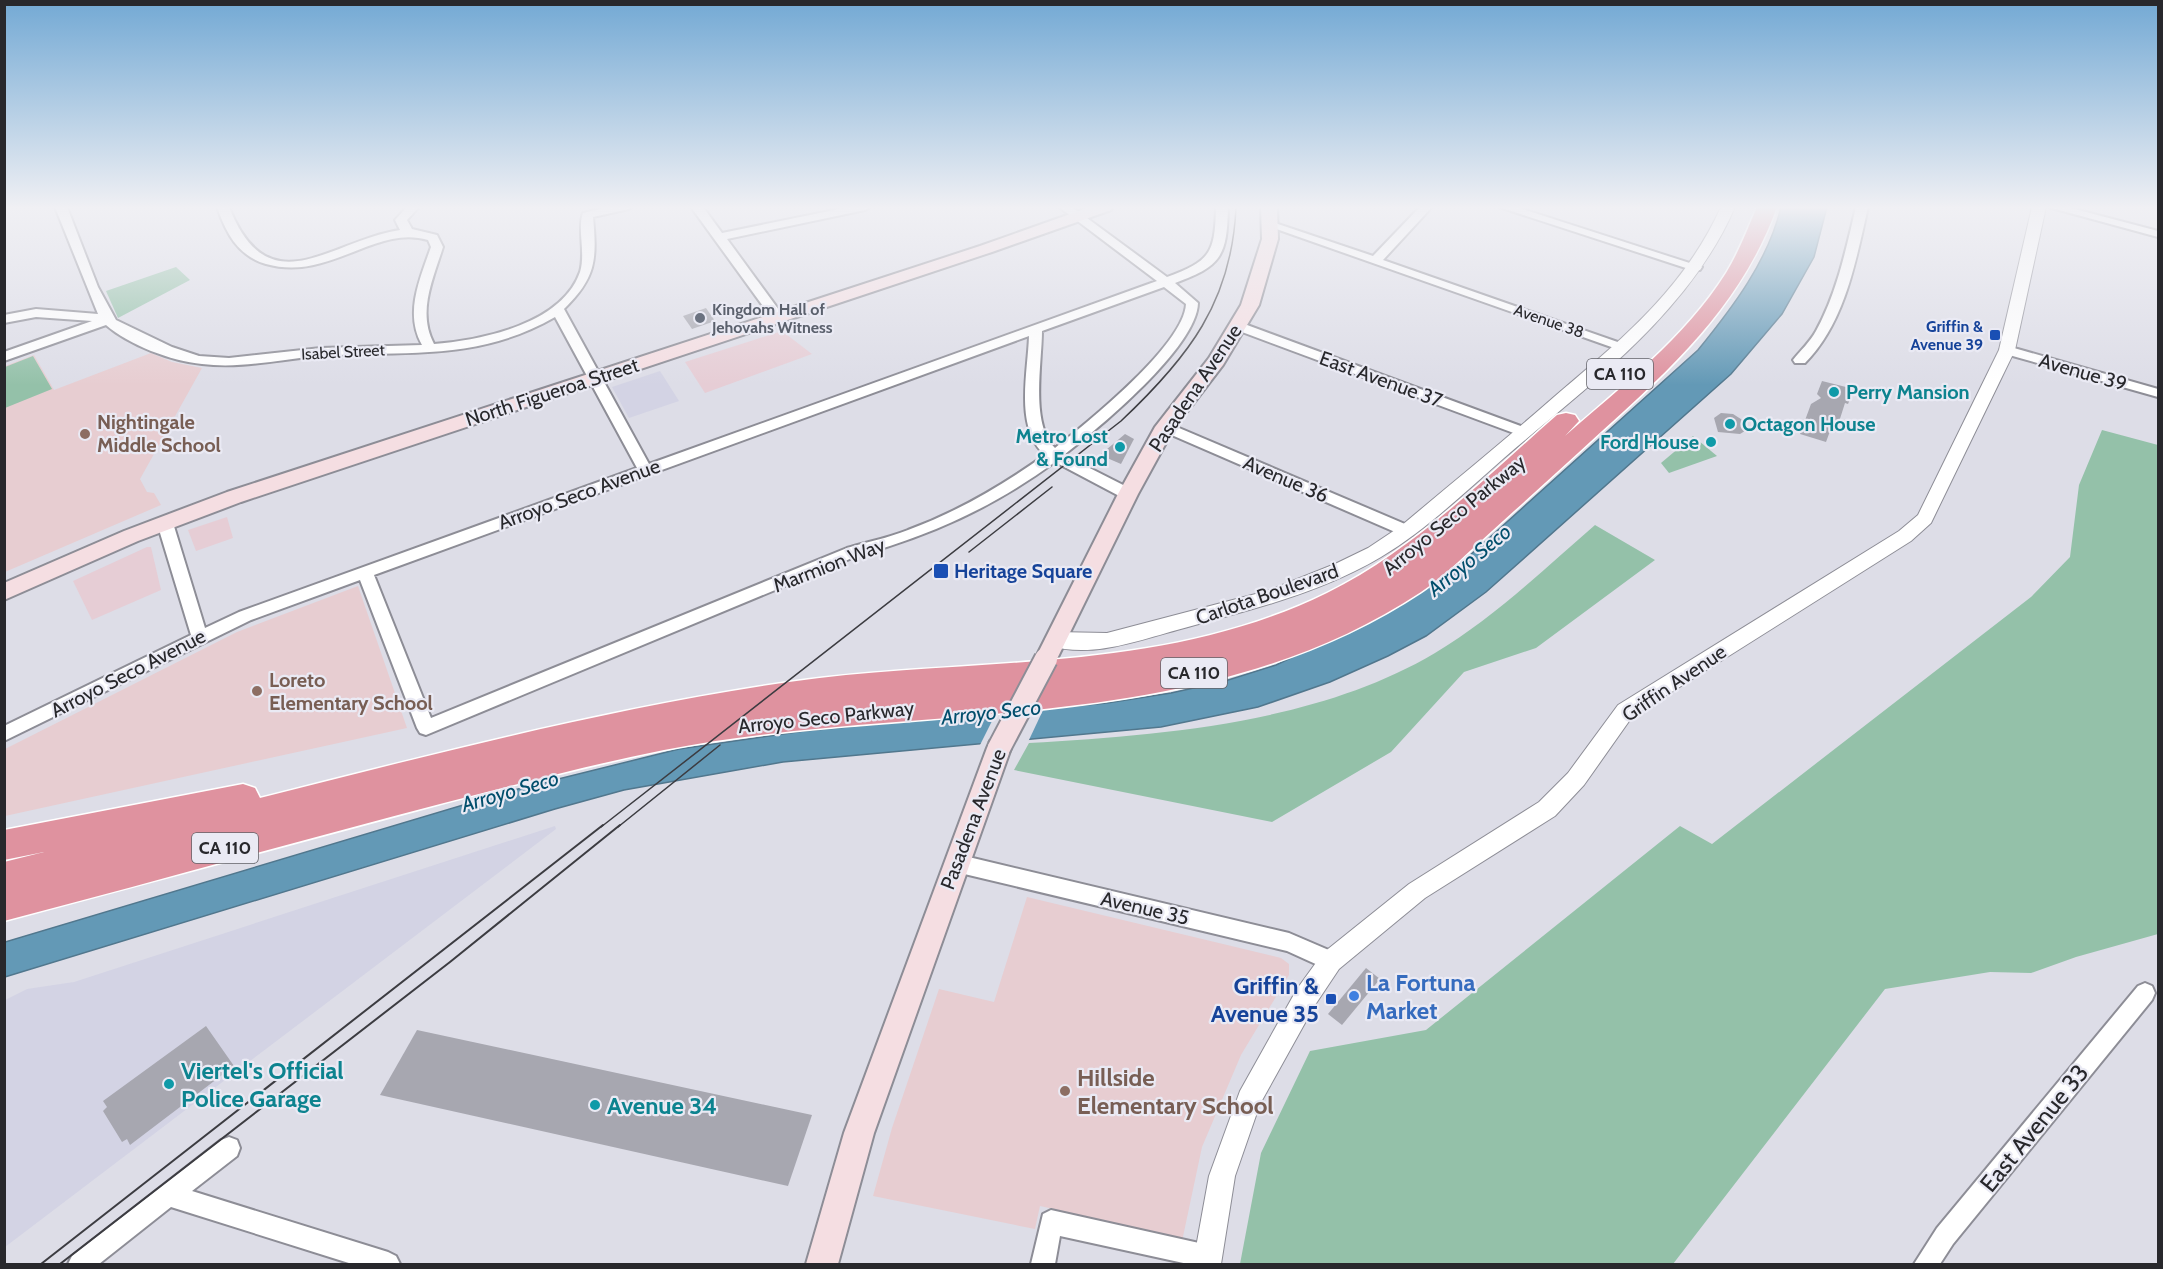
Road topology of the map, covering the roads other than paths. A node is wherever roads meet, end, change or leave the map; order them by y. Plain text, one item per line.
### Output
1 (85, 266) edge
2 (430, 266) edge
3 (588, 266) edge
4 (741, 266) edge
5 (918, 266) edge
6 (1144, 266) edge
7 (1204, 266) edge
8 (1264, 266) edge
9 (1390, 266) edge
10 (1718, 266) edge
11 (1740, 266) edge
12 (1849, 266) edge
13 (2026, 266) edge
14 (1696, 267) edge
15 (1165, 282) junction
16 (556, 308) junction
17 (778, 316) junction
18 (4, 319) edge
19 (109, 319) junction
20 (1239, 326) junction
21 (1036, 330) junction
22 (1622, 346) junction
23 (430, 348) junction
24 (2007, 350) junction
25 (4, 357) edge
26 (1800, 360) dead end
27 (595, 377) junction
28 (2158, 393) edge
29 (1165, 427) junction
30 (1524, 432) junction
31 (1055, 455) junction
32 (645, 470) junction
33 (1128, 494) junction
34 (165, 523) junction
35 (1407, 531) junction
36 (365, 572) junction
37 (4, 592) edge
38 (200, 637) junction
39 (1051, 649) junction
40 (4, 734) edge
41 (406, 776) junction
42 (445, 791) junction
43 (4, 845) edge
44 (956, 863) junction
45 (4, 878) edge
46 (4, 905) edge
47 (4, 924) edge
48 (1331, 961) junction
49 (2145, 993) dead end
50 (229, 1148) dead end
51 (169, 1195) junction
52 (1207, 1261) edge
53 (80, 1264) edge
54 (388, 1264) edge
55 (822, 1264) edge
56 (1043, 1264) edge
57 (1926, 1264) edge

1 - 19 street, Isabel Street
2 - 23 street
3 - 16 street, Isabel Street
4 - 17 street
5 - 17 main road, North Figueroa Street
6 - 15 street
7 - 15 street
8 - 20 main road, Pasadena Avenue
9 - 22 street, Avenue 38
10 - 41 highway, Arroyo Seco Parkway / CA 110
11 - 42 highway, Arroyo Seco Parkway / CA 110
12 - 26 street
13 - 24 street, Griffin Avenue
14 - 22 street, Carlota Boulevard
15 - 21 street, Arroyo Seco Avenue
15 - 31 street, Marmion Way
16 - 23 street, Isabel Street
16 - 27 street
17 - 27 main road, North Figueroa Street
18 - 19 street
19 - 23 street, Isabel Street
19 - 25 street
20 - 29 main road, Pasadena Avenue
20 - 30 street, East Avenue 37
21 - 31 street
21 - 32 street, Arroyo Seco Avenue
22 - 30 street, Carlota Boulevard
24 - 28 street, Avenue 39
24 - 48 street, Griffin Avenue
27 - 32 street
27 - 34 main road, North Figueroa Street
29 - 33 main road, Pasadena Avenue
29 - 35 street, Avenue 36
30 - 35 street, Carlota Boulevard
31 - 33 street
31 - 36 street, Marmion Way
32 - 36 street, Arroyo Seco Avenue
33 - 39 main road, Pasadena Avenue
34 - 37 main road, North Figueroa Street
34 - 38 street
35 - 39 street, Carlota Boulevard
36 - 38 street, Arroyo Seco Avenue
38 - 40 street, Arroyo Seco Avenue
39 - 44 main road, Pasadena Avenue, bridge
41 - 43 highway
41 - 45 highway, Arroyo Seco Parkway / CA 110
42 - 46 highway, Arroyo Seco Parkway / CA 110
42 - 47 highway
44 - 48 street, Avenue 35
44 - 55 main road, Pasadena Avenue
48 - 52 street, Griffin Avenue
49 - 57 street, East Avenue 33
50 - 51 street
51 - 53 street
51 - 54 street
52 - 56 street

